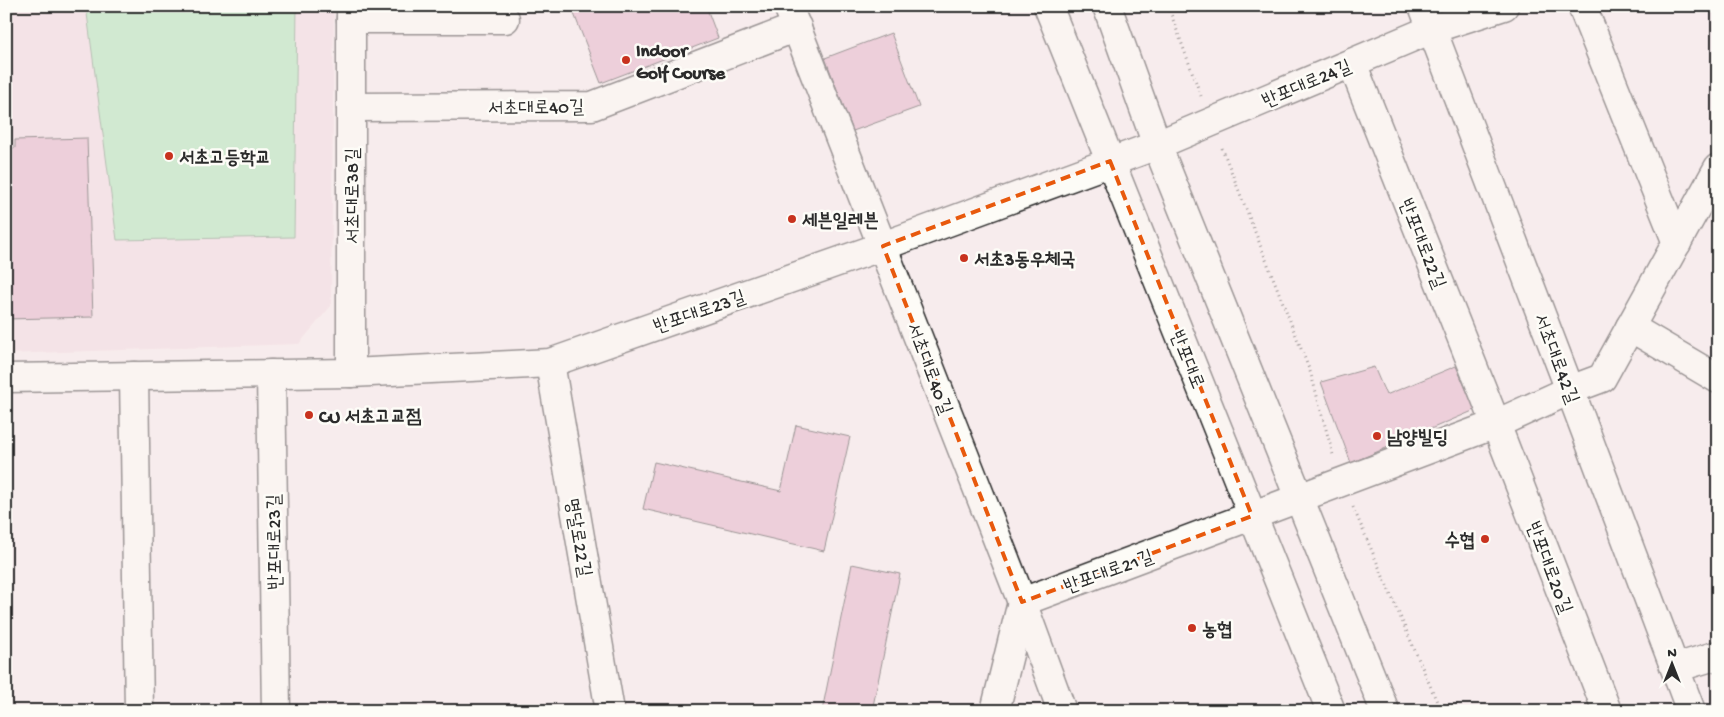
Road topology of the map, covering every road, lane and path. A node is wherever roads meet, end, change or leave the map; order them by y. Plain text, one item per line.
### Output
1 (1048, 6) edge
2 (1107, 6) edge
3 (1168, 6) edge
4 (1504, 6) edge
5 (1582, 6) edge
6 (350, 12) edge
7 (792, 17) edge
8 (1427, 18) edge
9 (505, 19) dead end
10 (1352, 63) junction
11 (350, 107) junction
12 (1211, 122) junction
13 (1157, 145) junction
14 (1110, 161) junction
15 (1717, 172) edge
16 (1677, 243) junction
17 (883, 246) junction
18 (1630, 327) junction
19 (550, 362) junction
20 (350, 373) junction
21 (270, 374) junction
22 (134, 376) junction
23 (6, 378) edge
24 (1718, 379) edge
25 (1570, 390) junction
26 (1496, 424) junction
27 (1342, 483) junction
28 (1298, 500) junction
29 (1252, 516) junction
30 (1022, 602) junction
31 (1718, 655) edge
32 (1675, 668) junction
33 (139, 711) edge
34 (276, 711) edge
35 (610, 711) edge
36 (995, 711) edge
37 (1062, 711) edge
38 (1331, 711) edge
39 (1385, 711) edge
40 (1441, 711) edge
41 (1607, 711) edge
42 (1691, 711) edge

1 - 14 street, 반포대로
2 - 13 street
3 - 12 path
4 - 8 street, 반포대로24길
5 - 16 street
6 - 9 street, 서초대로38길
6 - 11 street, 서초대로38길
7 - 11 street, 서초대로40길
7 - 17 street, 서초대로40길
8 - 10 street, 반포대로24길
8 - 25 street, 서초대로42길
10 - 12 street, 반포대로24길
10 - 26 street, 반포대로22길
11 - 20 street, 서초대로38길
12 - 13 street, 반포대로24길
12 - 27 path
13 - 14 street, 반포대로24길
13 - 28 street
14 - 17 street, 반포대로23길
14 - 29 street, 반포대로
15 - 16 street
16 - 18 street
17 - 19 street, 반포대로23길
17 - 30 street, 서초대로40길
18 - 24 street
18 - 25 street
19 - 20 street, 반포대로23길
19 - 35 street, 명달로22길
20 - 21 street, 반포대로23길
21 - 22 street, 반포대로23길
21 - 34 street, 반포대로23길
22 - 23 street, 반포대로23길
22 - 33 street
25 - 26 street
25 - 32 street, 서초대로42길
26 - 27 street
26 - 41 street, 반포대로20길
27 - 28 street
27 - 40 path
28 - 29 street, 반포대로21길
28 - 39 street
29 - 30 street, 반포대로21길
29 - 38 street, 반포대로
30 - 36 street
30 - 37 street, 서초대로40길
31 - 32 street
32 - 42 street, 서초대로42길

